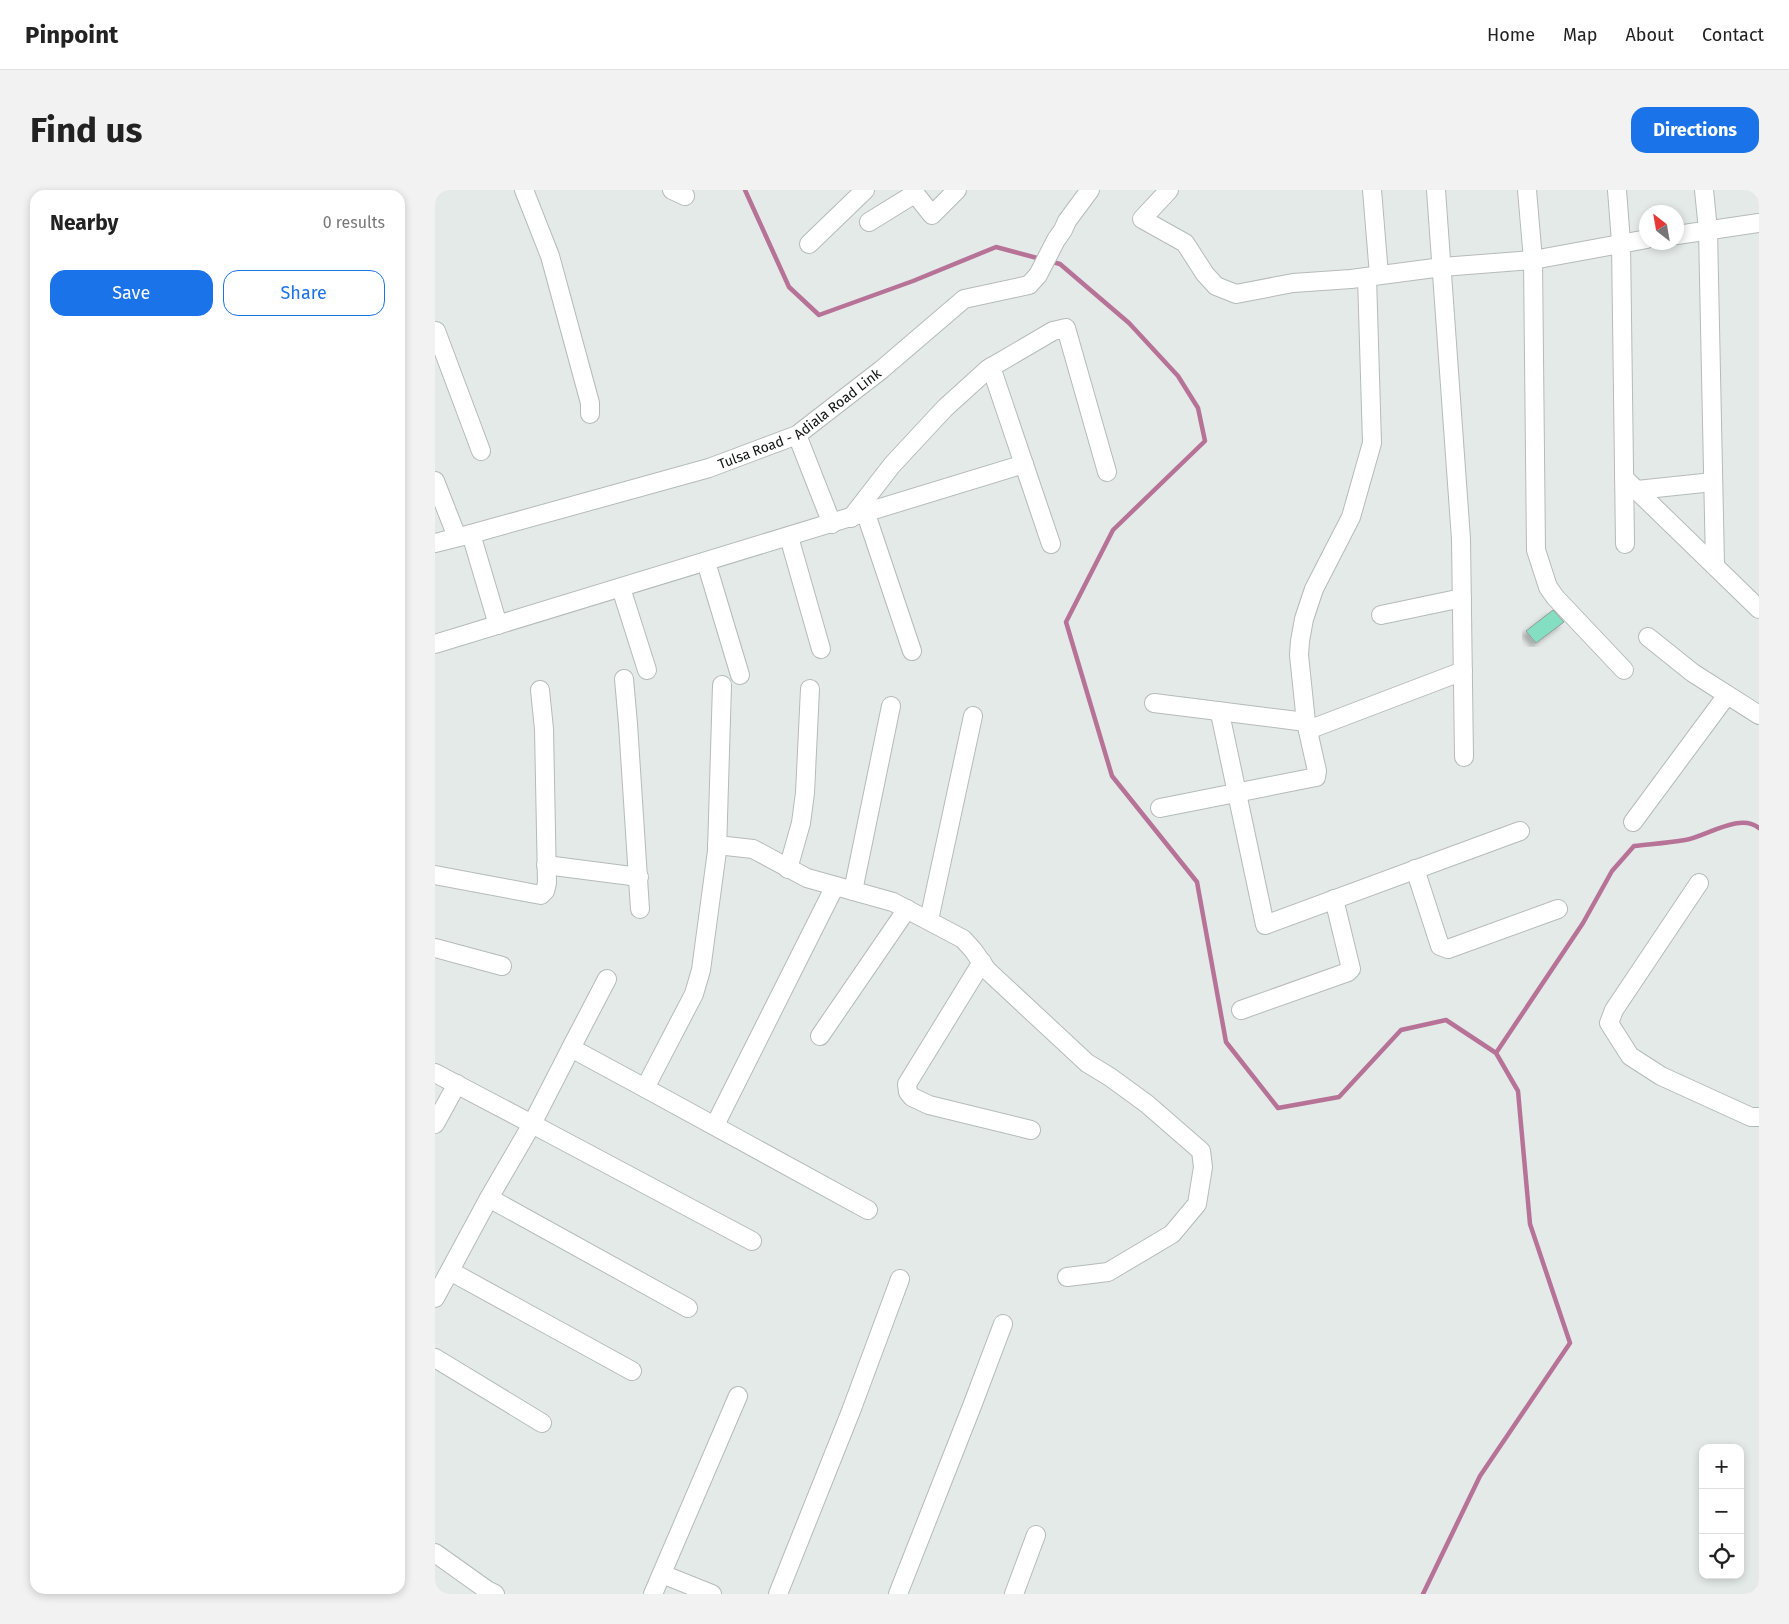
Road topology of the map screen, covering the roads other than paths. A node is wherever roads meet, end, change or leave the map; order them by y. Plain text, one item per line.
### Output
1 (525, 190) edge
2 (865, 190) edge
3 (957, 190) edge
4 (1090, 190) edge
5 (1169, 190) edge
6 (1372, 190) edge
7 (1436, 190) edge
8 (1527, 190) edge
9 (1617, 190) edge
10 (1704, 190) edge
11 (869, 222) dead end
12 (1759, 223) edge
13 (1708, 230) junction
14 (1684, 233) edge
15 (1639, 240) edge
16 (1621, 242) junction
17 (809, 244) dead end
18 (1533, 260) junction
19 (1442, 267) junction
20 (1373, 276) junction
21 (435, 332) edge
22 (991, 367) junction
23 (590, 414) dead end
24 (797, 435) junction
25 (481, 451) dead end
26 (1024, 464) junction
27 (1107, 472) dead end
28 (435, 481) edge
29 (1713, 482) junction
30 (1630, 484) junction
31 (858, 516) junction
32 (832, 524) junction
33 (464, 536) junction
34 (789, 537) junction
35 (435, 542) edge
36 (1051, 544) dead end
37 (1625, 544) dead end
38 (706, 562) junction
39 (1715, 566) junction
40 (621, 588) junction
41 (1461, 598) junction
42 (1759, 609) edge
43 (1381, 614) dead end
44 (498, 625) junction
45 (1648, 637) dead end
46 (435, 644) edge
47 (821, 649) dead end
48 (912, 651) dead end
49 (647, 670) dead end
50 (1624, 670) dead end
51 (1463, 671) junction
52 (740, 675) dead end
53 (624, 679) dead end
54 (722, 685) dead end
55 (810, 689) dead end
56 (540, 690) dead end
57 (1727, 695) junction
58 (1155, 703) dead end
59 (891, 706) dead end
60 (1218, 711) junction
61 (1759, 715) edge
62 (973, 716) dead end
63 (1307, 726) junction
64 (1464, 757) dead end
65 (1236, 793) junction
66 (1160, 808) dead end
67 (1633, 822) dead end
68 (1520, 831) dead end
69 (717, 845) junction
70 (547, 865) junction
71 (788, 869) junction
72 (1415, 869) junction
73 (435, 875) edge
74 (639, 877) junction
75 (1699, 883) dead end
76 (835, 886) junction
77 (853, 891) junction
78 (1334, 899) junction
79 (640, 909) dead end
80 (907, 909) junction
81 (1558, 909) dead end
82 (929, 920) junction
83 (435, 948) edge
84 (981, 962) junction
85 (502, 966) dead end
86 (607, 979) dead end
87 (1241, 1010) dead end
88 (820, 1036) dead end
89 (571, 1048) junction
90 (435, 1072) edge
91 (457, 1084) junction
92 (645, 1088) junction
93 (1759, 1117) edge
94 (435, 1124) edge
95 (531, 1124) junction
96 (715, 1125) junction
97 (1031, 1130) dead end
98 (489, 1198) junction
99 (868, 1210) dead end
100 (752, 1241) dead end
101 (450, 1271) junction
102 (1067, 1276) dead end
103 (900, 1278) dead end
104 (435, 1298) edge
105 (687, 1308) dead end
106 (1003, 1324) dead end
107 (435, 1358) edge
108 (632, 1371) dead end
109 (738, 1396) dead end
110 (542, 1423) dead end
111 (1036, 1535) dead end
112 (435, 1553) edge
113 (661, 1574) junction
114 (495, 1594) edge
115 (653, 1594) edge
116 (712, 1594) edge
117 (778, 1594) edge
118 (898, 1594) edge
119 (1014, 1594) edge

1 - 23 street
2 - 17 street
3 - 11 street
4 - 24 street, Tulsa Road - Adiala Road Link
5 - 20 street
6 - 20 street
7 - 19 street
8 - 18 street
9 - 16 street
10 - 13 street
12 - 13 street
13 - 14 street
13 - 29 street
15 - 16 street
16 - 18 street
16 - 30 street
18 - 19 street
18 - 50 street
19 - 20 street
19 - 41 street
20 - 63 street
21 - 25 street
22 - 26 street
22 - 27 street
22 - 31 street
24 - 32 street
24 - 33 street, Tulsa Road - Adiala Road Link
26 - 31 street
26 - 36 street
28 - 33 street
29 - 30 street
29 - 39 street
30 - 37 street
30 - 39 street
31 - 32 street
31 - 48 street
32 - 34 street
33 - 35 street, Tulsa Road - Adiala Road Link
33 - 44 street
34 - 38 street
34 - 47 street
38 - 40 street
38 - 52 street
39 - 42 street
40 - 44 street
40 - 49 street
41 - 43 street
41 - 51 street
44 - 46 street
45 - 57 street
51 - 63 street
51 - 64 street
53 - 74 street
54 - 69 street
55 - 71 street
56 - 70 street
57 - 61 street
57 - 67 street
58 - 60 street
59 - 77 street
60 - 63 street
60 - 65 street
62 - 82 street
63 - 65 street
65 - 66 street
65 - 78 street
68 - 72 street
69 - 71 street
69 - 92 street
70 - 73 street
70 - 74 street
71 - 76 street
72 - 78 street
72 - 81 street
74 - 79 street
75 - 93 street
76 - 77 street
76 - 96 street
77 - 80 street
78 - 87 street
80 - 82 street
80 - 88 street
82 - 84 street
83 - 85 street
84 - 97 street
84 - 102 street
86 - 89 street
89 - 92 street
89 - 95 street
90 - 91 street
91 - 94 street
91 - 95 street
92 - 96 street
95 - 98 street
95 - 100 street
96 - 99 street
98 - 101 street
98 - 105 street
101 - 104 street
101 - 108 street
103 - 117 street
106 - 118 street
107 - 110 street
109 - 113 street
111 - 119 street
112 - 114 street
113 - 115 street
113 - 116 street

